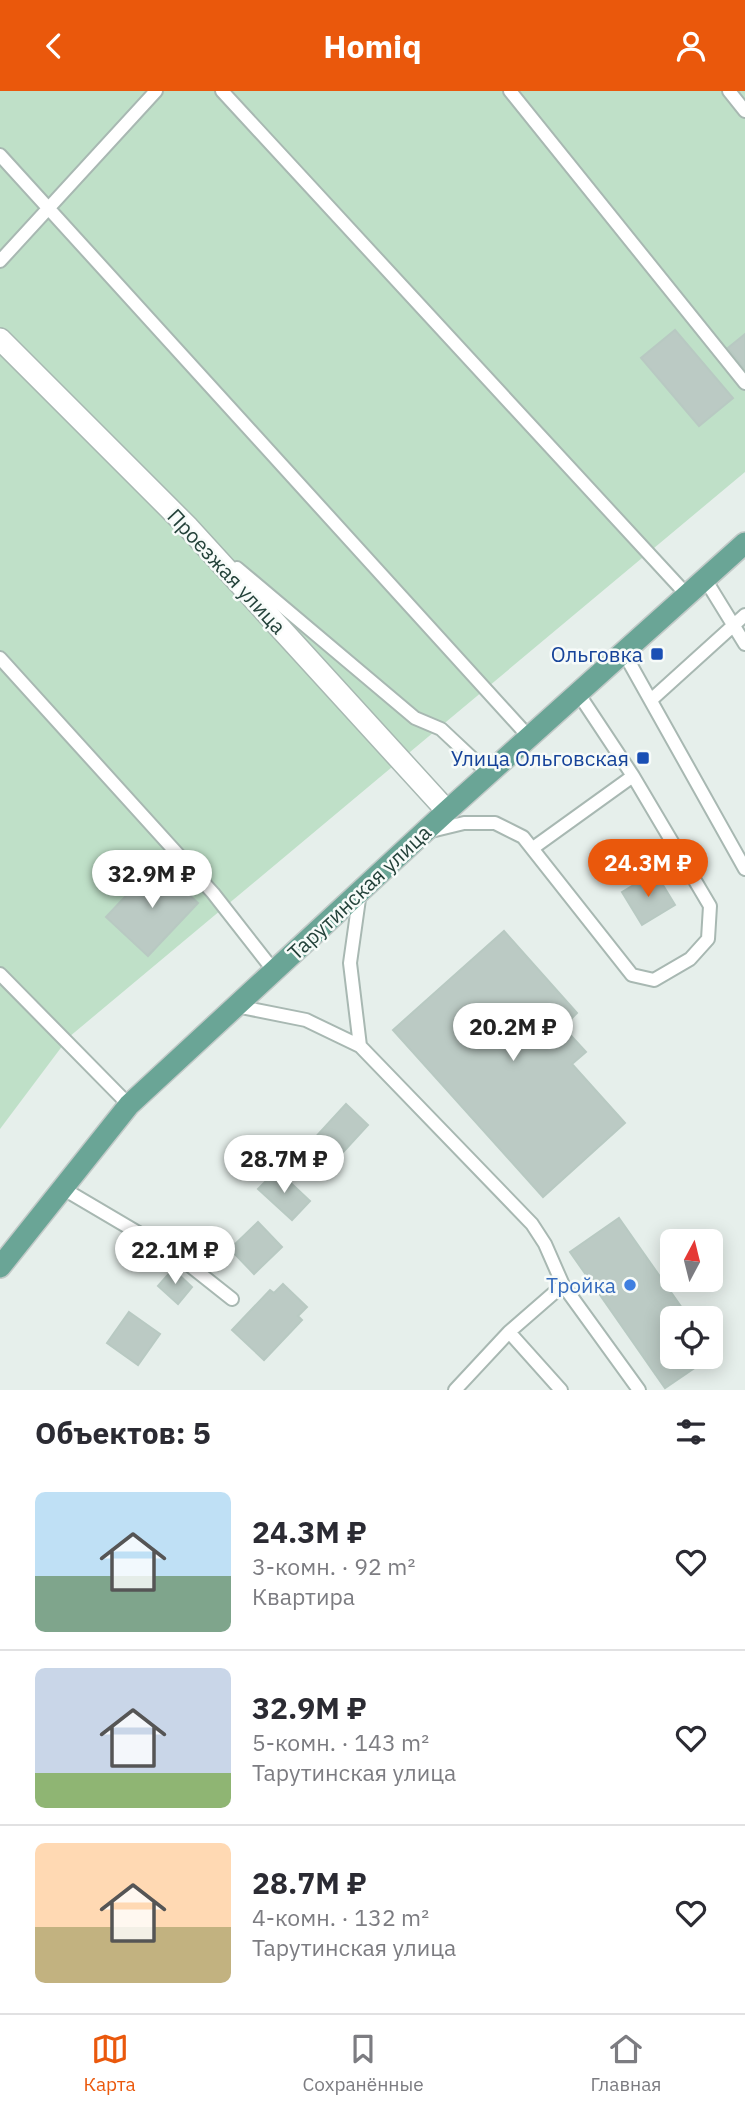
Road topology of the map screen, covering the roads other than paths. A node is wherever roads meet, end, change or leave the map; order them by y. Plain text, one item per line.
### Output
1 (156, 91) edge
2 (222, 91) edge
3 (510, 91) edge
4 (729, 91) edge
5 (745, 111) edge
6 (0, 155) edge
7 (49, 208) junction
8 (0, 261) edge
9 (0, 338) edge
10 (745, 383) edge
11 (188, 527) junction
12 (745, 543) edge
13 (705, 579) junction
14 (687, 595) junction
15 (745, 615) edge
16 (734, 625) junction
17 (745, 644) edge
18 (624, 653) junction
19 (0, 657) edge
20 (578, 693) junction
21 (651, 701) junction
22 (529, 737) junction
23 (489, 774) junction
24 (633, 776) junction
25 (447, 811) junction
26 (424, 833) junction
27 (533, 848) junction
28 (745, 869) edge
29 (360, 891) junction
30 (274, 971) junction
31 (0, 974) edge
32 (236, 1006) junction
33 (360, 1046) junction
34 (129, 1105) junction
35 (62, 1188) junction
36 (0, 1267) edge
37 (563, 1285) junction
38 (232, 1299) dead end
39 (509, 1332) junction
40 (455, 1390) edge
41 (561, 1390) edge
42 (639, 1390) edge

1 - 7 lane
2 - 14 lane
3 - 10 lane
4 - 5 lane
6 - 7 lane
7 - 8 lane
7 - 22 lane
9 - 11 street, Проезжая улица
11 - 23 lane
11 - 25 street, Проезжая улица
12 - 13 main road, Тарутинская улица
13 - 14 main road, Тарутинская улица
13 - 16 lane
14 - 18 main road, Тарутинская улица
15 - 16 lane
16 - 17 lane
16 - 21 lane
18 - 20 main road, Тарутинская улица
18 - 21 lane
19 - 30 lane
20 - 22 main road, Тарутинская улица
20 - 24 lane
21 - 28 lane
22 - 23 main road, Тарутинская улица
23 - 25 main road, Тарутинская улица
24 - 27 lane
24 - 27 lane
25 - 26 main road, Тарутинская улица
26 - 27 lane
26 - 29 main road, Тарутинская улица
29 - 30 main road, Тарутинская улица
29 - 33 lane
30 - 32 main road, Тарутинская улица
31 - 34 lane
32 - 33 lane
32 - 34 main road, Тарутинская улица
33 - 37 lane
34 - 35 main road, Тарутинская улица
35 - 36 main road, Тарутинская улица
35 - 38 lane
37 - 39 lane
37 - 42 lane
39 - 40 lane
39 - 41 lane

